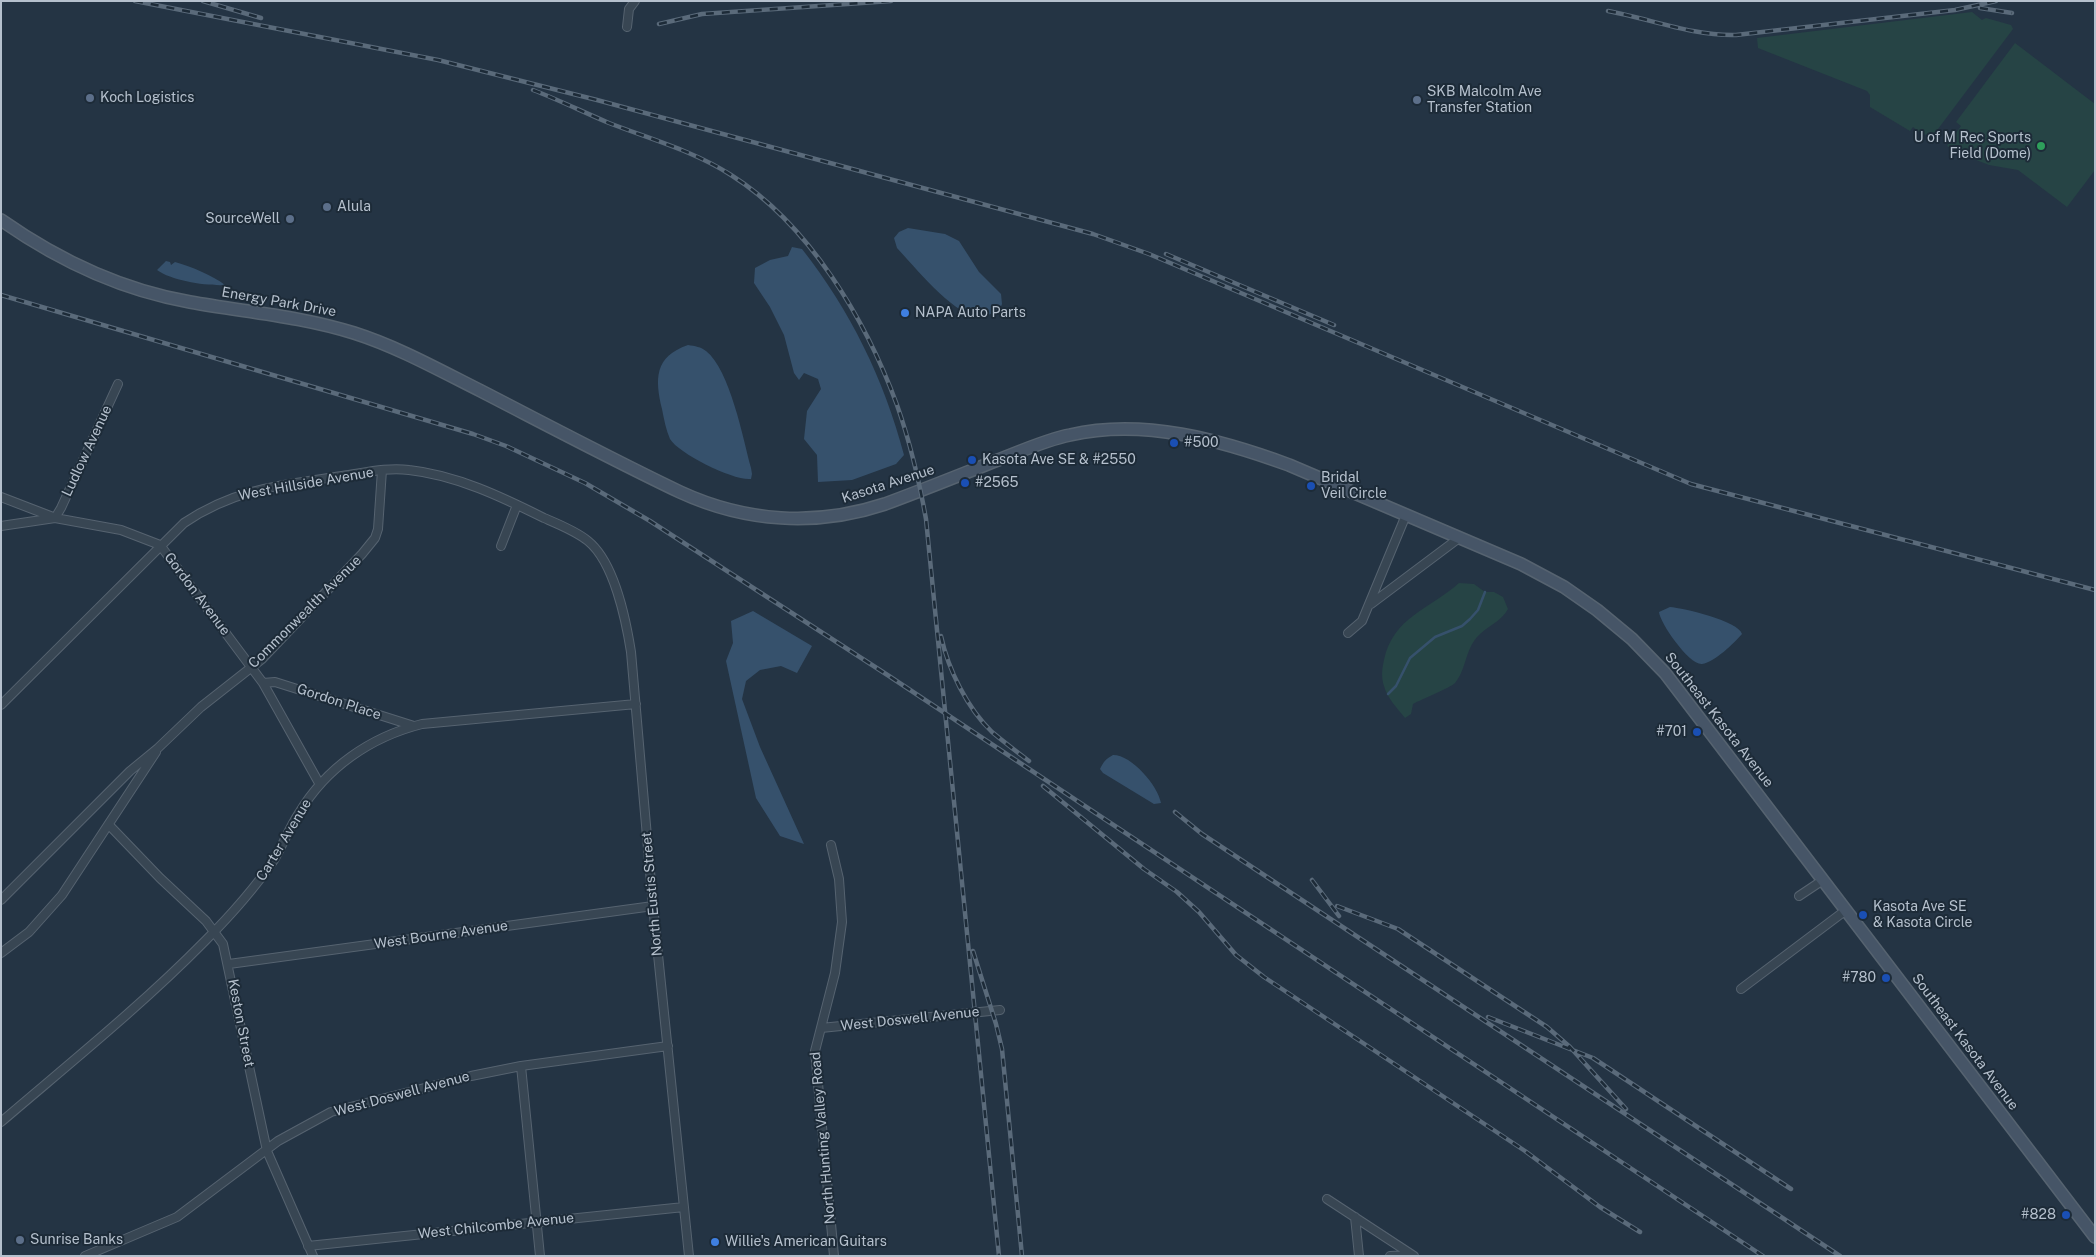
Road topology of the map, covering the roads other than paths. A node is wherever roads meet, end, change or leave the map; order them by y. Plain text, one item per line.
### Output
1 (635, 1) edge
2 (627, 27) dead end
3 (1, 220) edge
4 (118, 384) dead end
5 (1130, 430) joint
6 (628, 467) joint
7 (382, 470) junction
8 (1, 497) edge
9 (517, 505) junction
10 (1406, 515) junction
11 (54, 518) junction
12 (1, 526) edge
13 (1460, 538) junction
14 (588, 541) joint
15 (160, 545) junction
16 (501, 546) dead end
17 (1370, 604) junction
18 (1348, 633) dead end
19 (252, 667) junction
20 (263, 683) junction
21 (636, 704) junction
22 (1, 705) edge
23 (415, 726) junction
24 (158, 748) junction
25 (320, 783) junction
26 (109, 825) junction
27 (831, 845) dead end
28 (1823, 880) junction
29 (1799, 896) dead end
30 (1, 900) edge
31 (653, 906) junction
32 (1846, 910) junction
33 (214, 931) junction
34 (1, 952) edge
35 (229, 964) junction
36 (1741, 989) dead end
37 (1000, 1010) dead end
38 (821, 1028) junction
39 (668, 1046) junction
40 (521, 1066) junction
41 (1, 1122) edge
42 (267, 1151) junction
43 (1327, 1199) dead end
44 (684, 1207) junction
45 (1356, 1217) junction
46 (536, 1222) junction
47 (2095, 1237) edge
48 (308, 1246) junction
49 (1413, 1255) edge
50 (85, 1256) edge
51 (313, 1256) edge
52 (540, 1256) edge
53 (690, 1256) edge
54 (834, 1256) edge
55 (1359, 1256) edge
56 (1390, 1256) edge

1 - 2 street
3 - 6 street, Energy Park Drive
4 - 11 street, Ludlow Avenue
5 - 6 street, Kasota Avenue
5 - 10 street, Southeast Kasota Avenue
7 - 9 street, West Hillside Avenue
7 - 15 street, West Hillside Avenue
7 - 19 street, Commonwealth Avenue
8 - 11 street
9 - 14 street, West Hillside Avenue
9 - 16 street
10 - 13 street, Southeast Kasota Avenue
10 - 17 street
11 - 12 street, Gordon Avenue
11 - 15 street, Gordon Avenue
13 - 17 street
13 - 28 street, Southeast Kasota Avenue
14 - 21 street, North Eustis Street
15 - 19 street, Gordon Avenue
15 - 22 street, West Hillside Avenue
17 - 18 street
19 - 20 street, Gordon Avenue
19 - 24 street, Commonwealth Avenue
20 - 23 street, Gordon Place
20 - 25 street, Gordon Avenue
21 - 23 street, Carter Avenue
21 - 31 street, North Eustis Street
23 - 25 street, Carter Avenue
24 - 26 street, Commonwealth Avenue
24 - 30 street, Commonwealth Avenue
25 - 33 street, Carter Avenue
26 - 33 street, Keston Street
26 - 34 street, Commonwealth Avenue
27 - 38 street, North Hunting Valley Road
28 - 29 street
28 - 32 street, Southeast Kasota Avenue
31 - 35 street, West Bourne Avenue
31 - 39 street, North Eustis Street
32 - 36 street
32 - 47 street, Southeast Kasota Avenue
33 - 35 street, Keston Street
33 - 41 street, Carter Avenue
35 - 42 street, Keston Street
37 - 38 street, West Doswell Avenue
38 - 54 street, North Hunting Valley Road
39 - 40 street, West Doswell Avenue
39 - 44 street, North Eustis Street
40 - 42 street, West Doswell Avenue
40 - 46 street
42 - 48 street, Keston Street
42 - 50 street, West Doswell Avenue
43 - 45 street
44 - 46 street, West Chilcombe Avenue
44 - 53 street, North Eustis Street
45 - 49 street
45 - 55 street
46 - 48 street, West Chilcombe Avenue
46 - 52 street
48 - 51 street, Keston Street
49 - 56 street

